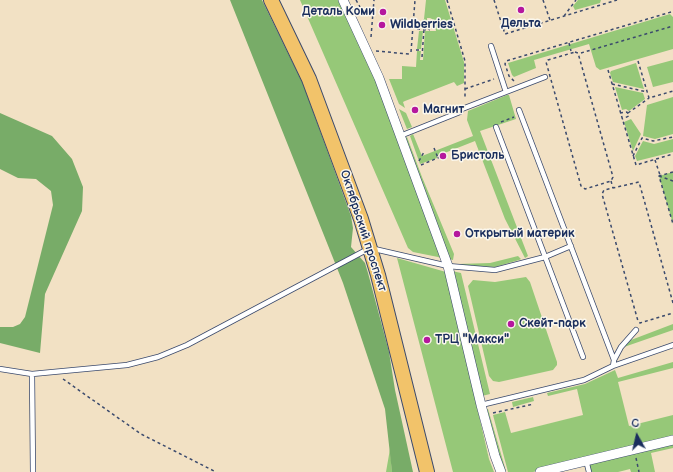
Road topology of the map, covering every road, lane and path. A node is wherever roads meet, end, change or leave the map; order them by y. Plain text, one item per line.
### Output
1 (343, 0) edge
2 (356, 0) edge
3 (374, 0) edge
4 (415, 0) edge
5 (447, 0) edge
6 (494, 0) edge
7 (544, 0) edge
8 (576, 0) edge
9 (604, 0) edge
10 (617, 0) edge
11 (272, 1) edge
12 (605, 4) junction
13 (360, 7) dead end
14 (673, 14) edge
15 (564, 16) junction
16 (550, 20) junction
17 (429, 21) dead end
18 (673, 26) edge
19 (417, 29) dead end
20 (424, 29) junction
21 (371, 39) dead end
22 (569, 42) junction
23 (490, 46) dead end
24 (416, 50) dead end
25 (422, 50) junction
26 (372, 51) dead end
27 (571, 51) dead end
28 (581, 53) dead end
29 (422, 57) dead end
30 (638, 61) dead end
31 (608, 70) dead end
32 (509, 74) junction
33 (501, 76) junction
34 (545, 77) dead end
35 (516, 82) dead end
36 (612, 84) junction
37 (466, 89) junction
38 (673, 91) edge
39 (506, 92) junction
40 (647, 92) junction
41 (465, 98) dead end
42 (649, 98) junction
43 (520, 112) joint
44 (620, 113) junction
45 (628, 113) junction
46 (622, 119) junction
47 (496, 127) joint
48 (400, 136) junction
49 (673, 137) edge
50 (434, 148) dead end
51 (424, 152) dead end
52 (673, 154) edge
53 (633, 156) junction
54 (655, 159) junction
55 (418, 162) dead end
56 (419, 165) dead end
57 (673, 172) edge
58 (660, 176) junction
59 (611, 181) junction
60 (673, 181) edge
61 (613, 188) junction
62 (673, 223) edge
63 (571, 246) junction
64 (370, 248) junction
65 (545, 257) junction
66 (448, 266) junction
67 (673, 303) edge
68 (673, 313) edge
69 (636, 330) dead end
70 (673, 345) edge
71 (583, 357) dead end
72 (614, 360) junction
73 (613, 366) junction
74 (0, 369) edge
75 (54, 372) junction
76 (32, 374) junction
77 (534, 404) dead end
78 (481, 405) junction
79 (491, 414) dead end
80 (673, 440) edge
81 (636, 458) dead end
82 (586, 460) junction
83 (33, 472) edge
84 (216, 472) edge
85 (427, 472) edge
86 (501, 472) edge
87 (540, 472) edge
88 (589, 472) edge
89 (639, 472) edge

1 - 48 street
2 - 13 path
3 - 21 path
4 - 26 path
5 - 37 path
6 - 16 path
7 - 16 path
8 - 15 path
9 - 12 path
10 - 12 path
11 - 64 main road, Октябрьский проспект
12 - 15 path
14 - 22 path
15 - 16 path
17 - 20 path
18 - 28 path
19 - 20 path
20 - 25 path
22 - 27 path
22 - 32 path
23 - 33 lane
24 - 25 path
25 - 29 path
30 - 40 path
31 - 36 path
32 - 33 path
32 - 35 path
33 - 37 path
33 - 39 lane
34 - 39 lane
36 - 40 path
36 - 44 path
37 - 41 path
38 - 42 path
39 - 48 lane
40 - 42 path
42 - 45 path
43 - 47 path
43 - 63 lane
44 - 45 path
44 - 46 path
45 - 46 path
46 - 53 path
47 - 65 lane
48 - 66 street
49 - 53 path
50 - 56 path
51 - 55 path
52 - 54 path
53 - 54 path
54 - 58 path
57 - 58 path
58 - 60 path
58 - 62 path
59 - 59 path
59 - 61 path
61 - 67 path
61 - 68 path
63 - 65 lane
63 - 72 lane
64 - 66 lane
64 - 75 lane
64 - 85 main road, Октябрьский проспект
65 - 66 lane
65 - 71 lane
66 - 78 street
69 - 72 lane
70 - 73 lane
72 - 73 lane
73 - 78 lane
74 - 76 lane
75 - 76 lane
75 - 84 path
76 - 83 lane
77 - 79 path
78 - 86 street
80 - 82 street
81 - 89 path
82 - 87 street
82 - 88 lane

